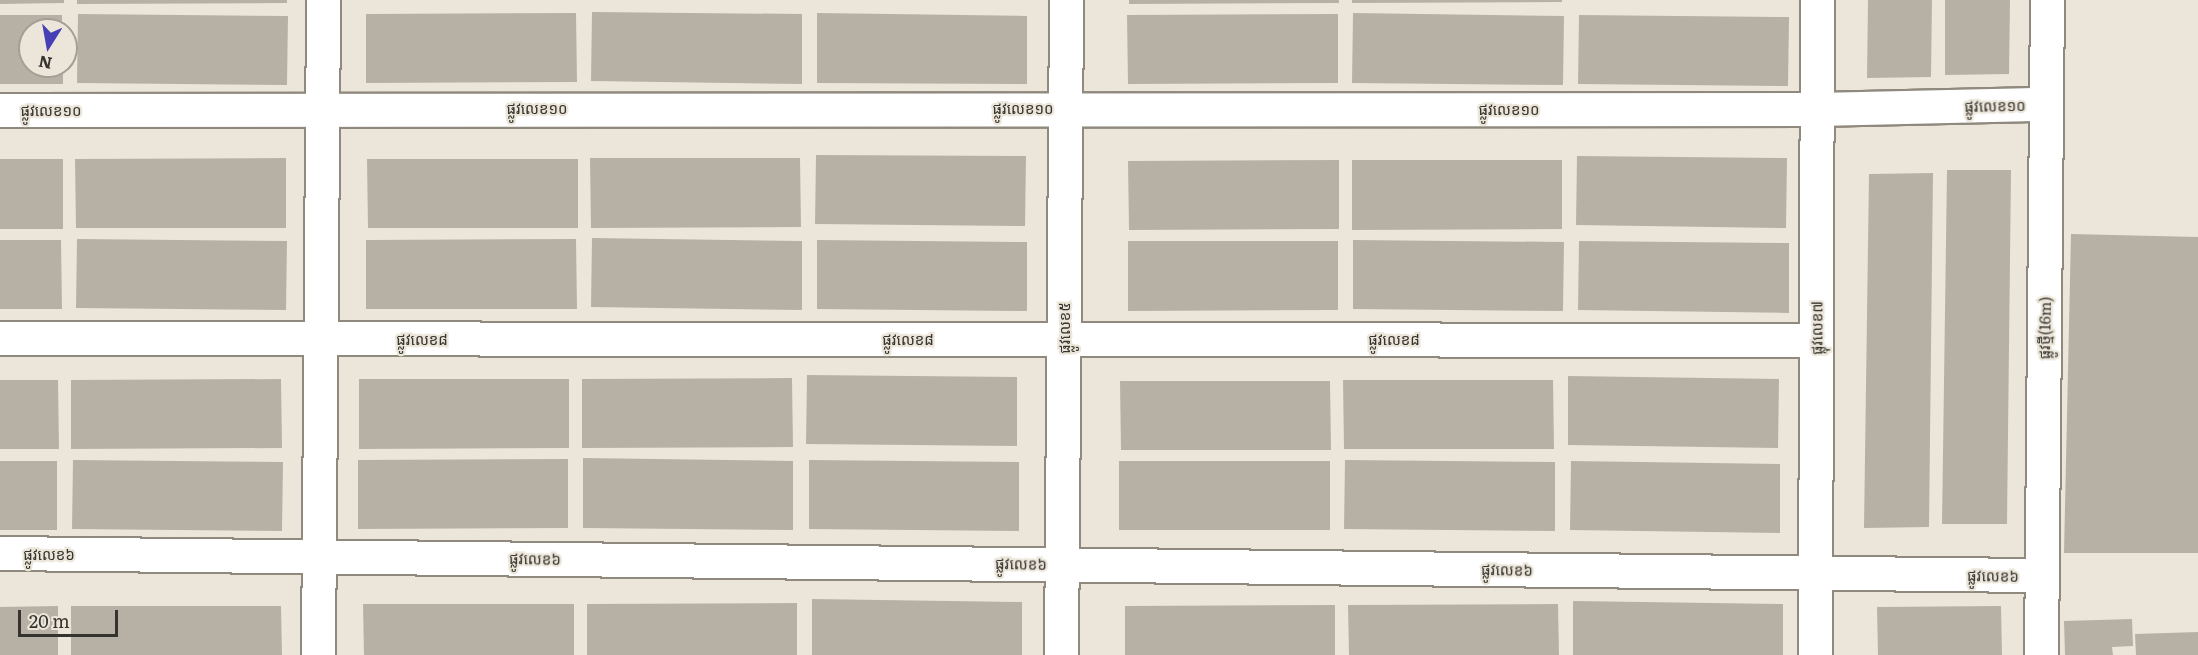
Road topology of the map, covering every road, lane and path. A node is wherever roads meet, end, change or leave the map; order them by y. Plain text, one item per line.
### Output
1 (323, 0) edge
2 (1066, 0) edge
3 (1817, 0) edge
4 (2047, 0) edge
5 (2046, 104) junction
6 (322, 108) junction
7 (1066, 108) junction
8 (1816, 109) junction
9 (0, 110) edge
10 (0, 338) edge
11 (321, 338) junction
12 (1064, 339) junction
13 (1816, 340) junction
14 (0, 553) edge
15 (319, 556) junction
16 (1062, 564) junction
17 (1816, 573) junction
18 (2042, 575) junction
19 (318, 655) edge
20 (1061, 655) edge
21 (1815, 655) edge
22 (2041, 655) edge

1 - 6 street
2 - 7 street, ផ្លូវលេខ៥
3 - 8 street, ផ្លុវលេខ៧
4 - 5 street, ផ្លូវថ្មី(16m)
5 - 8 street, ផ្លូវលេខ១០
5 - 18 street, ផ្លូវថ្មី(16m)
6 - 7 street, ផ្លូវលេខ១០
6 - 9 street, ផ្លូវលេខ១០
6 - 11 street
7 - 8 street, ផ្លូវលេខ១០
7 - 12 street, ផ្លូវលេខ៥
8 - 13 street, ផ្លុវលេខ៧
10 - 11 street, ផ្លូវលេខ៨
11 - 12 street, ផ្លូវលេខ៨
11 - 15 street
12 - 13 street, ផ្លូវលេខ៨
12 - 16 street, ផ្លូវលេខ៥
13 - 17 street, ផ្លុវលេខ៧
14 - 15 street, ផ្លូវលេខ៦
15 - 16 street, ផ្លូវលេខ៦
15 - 19 street
16 - 17 street, ផ្លូវលេខ៦
16 - 20 street, ផ្លូវលេខ៥
17 - 18 street, ផ្លូវលេខ៦
17 - 21 street, ផ្លុវលេខ៧
18 - 22 street, ផ្លូវថ្មី(16m)

